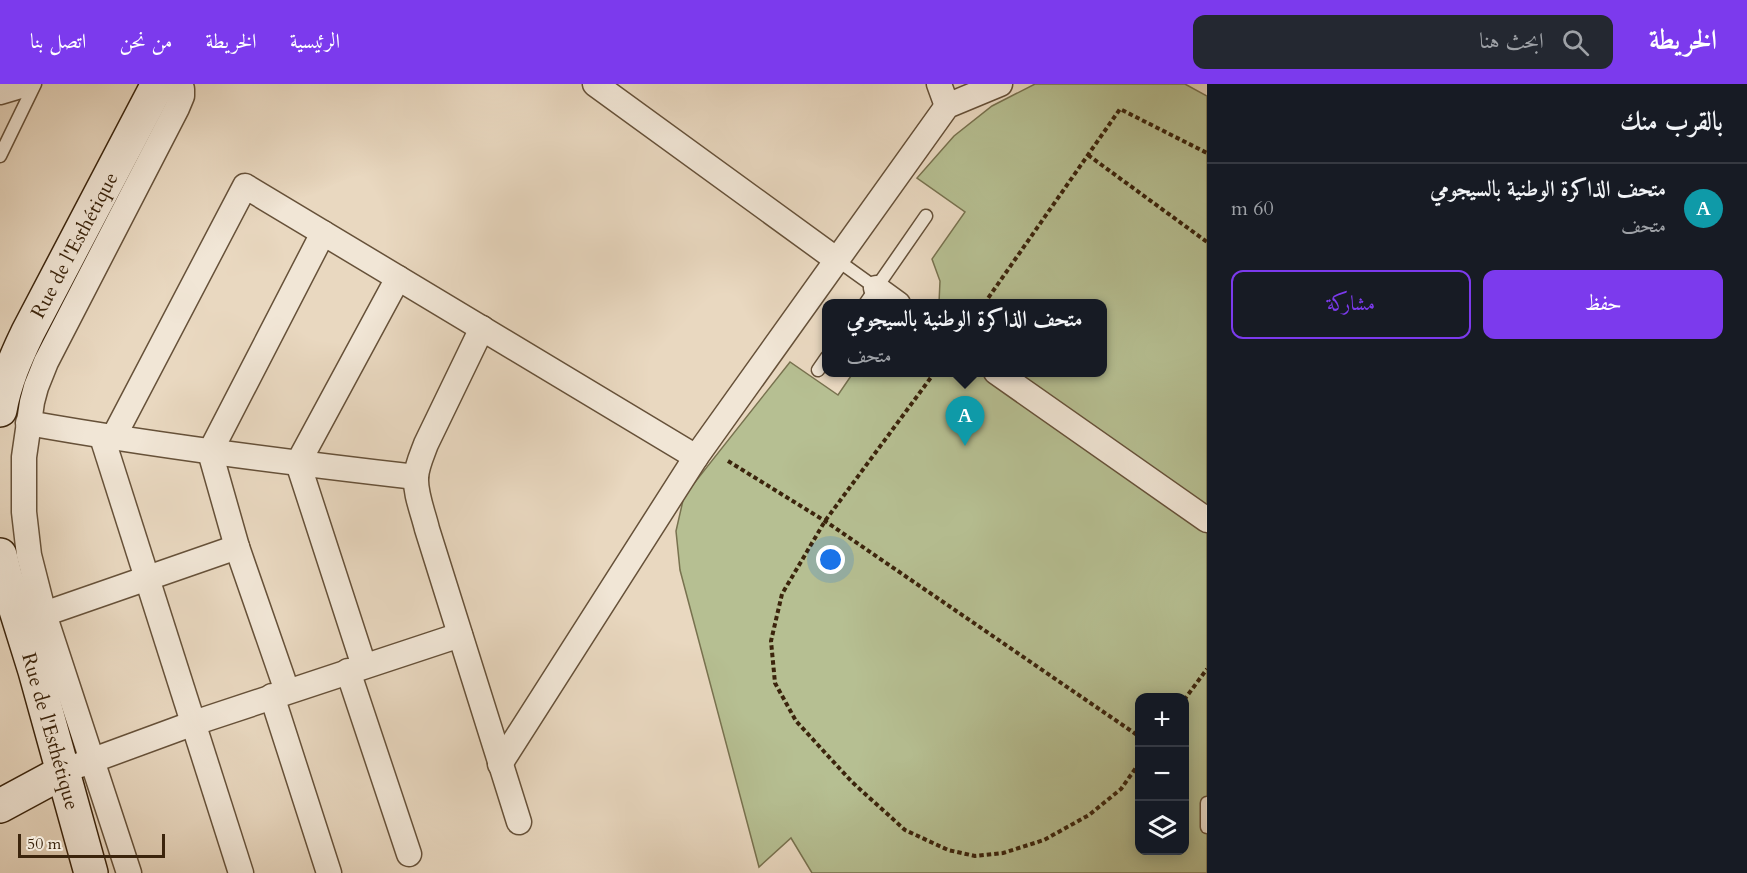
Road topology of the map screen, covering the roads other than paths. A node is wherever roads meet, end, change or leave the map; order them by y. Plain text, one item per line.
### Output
1 (27, 84) edge
2 (35, 84) edge
3 (595, 84) edge
4 (1000, 84) edge
5 (156, 86) edge
6 (0, 92) edge
7 (943, 95) edge
8 (0, 156) edge
9 (926, 216) dead end
10 (323, 233) junction
11 (837, 260) junction
12 (398, 278) junction
13 (870, 296) edge
14 (482, 328) junction
15 (822, 364) edge
16 (818, 370) dead end
17 (1003, 377) edge
18 (14, 416) edge
19 (108, 437) junction
20 (210, 452) junction
21 (696, 457) junction
22 (298, 463) junction
23 (416, 477) junction
24 (1207, 520) edge
25 (237, 547) junction
26 (0, 555) edge
27 (148, 577) junction
28 (44, 614) junction
29 (460, 635) junction
30 (356, 668) junction
31 (279, 694) junction
32 (194, 723) junction
33 (500, 764) junction
34 (77, 766) junction
35 (1207, 803) edge
36 (0, 806) edge
37 (519, 822) dead end
38 (1207, 827) edge
39 (410, 854) dead end
40 (91, 873) edge
41 (129, 873) edge
42 (241, 873) edge
43 (329, 873) edge

1 - 6 street
2 - 8 lane
3 - 11 street
4 - 7 street
5 - 18 street, Rue de l'Esthétique
7 - 11 street
9 - 13 lane
10 - 12 street
10 - 19 street
10 - 20 street
11 - 13 lane
11 - 21 street
12 - 14 street
12 - 22 street
14 - 21 street
14 - 23 street
15 - 16 lane
17 - 24 street
18 - 19 street
18 - 28 street
19 - 20 street
19 - 27 street
20 - 22 street
20 - 25 street
21 - 33 street
22 - 23 street
22 - 30 street
23 - 29 street
25 - 27 street
25 - 31 street
26 - 34 street, Rue de l'Esthétique
27 - 28 street
27 - 32 street
28 - 34 street
29 - 30 street
29 - 33 street
30 - 31 street
30 - 39 street
31 - 32 street
31 - 43 street
32 - 34 street
32 - 42 street
33 - 37 street
34 - 36 street
34 - 40 street, Rue de l'Esthétique
34 - 41 street
35 - 38 lane

